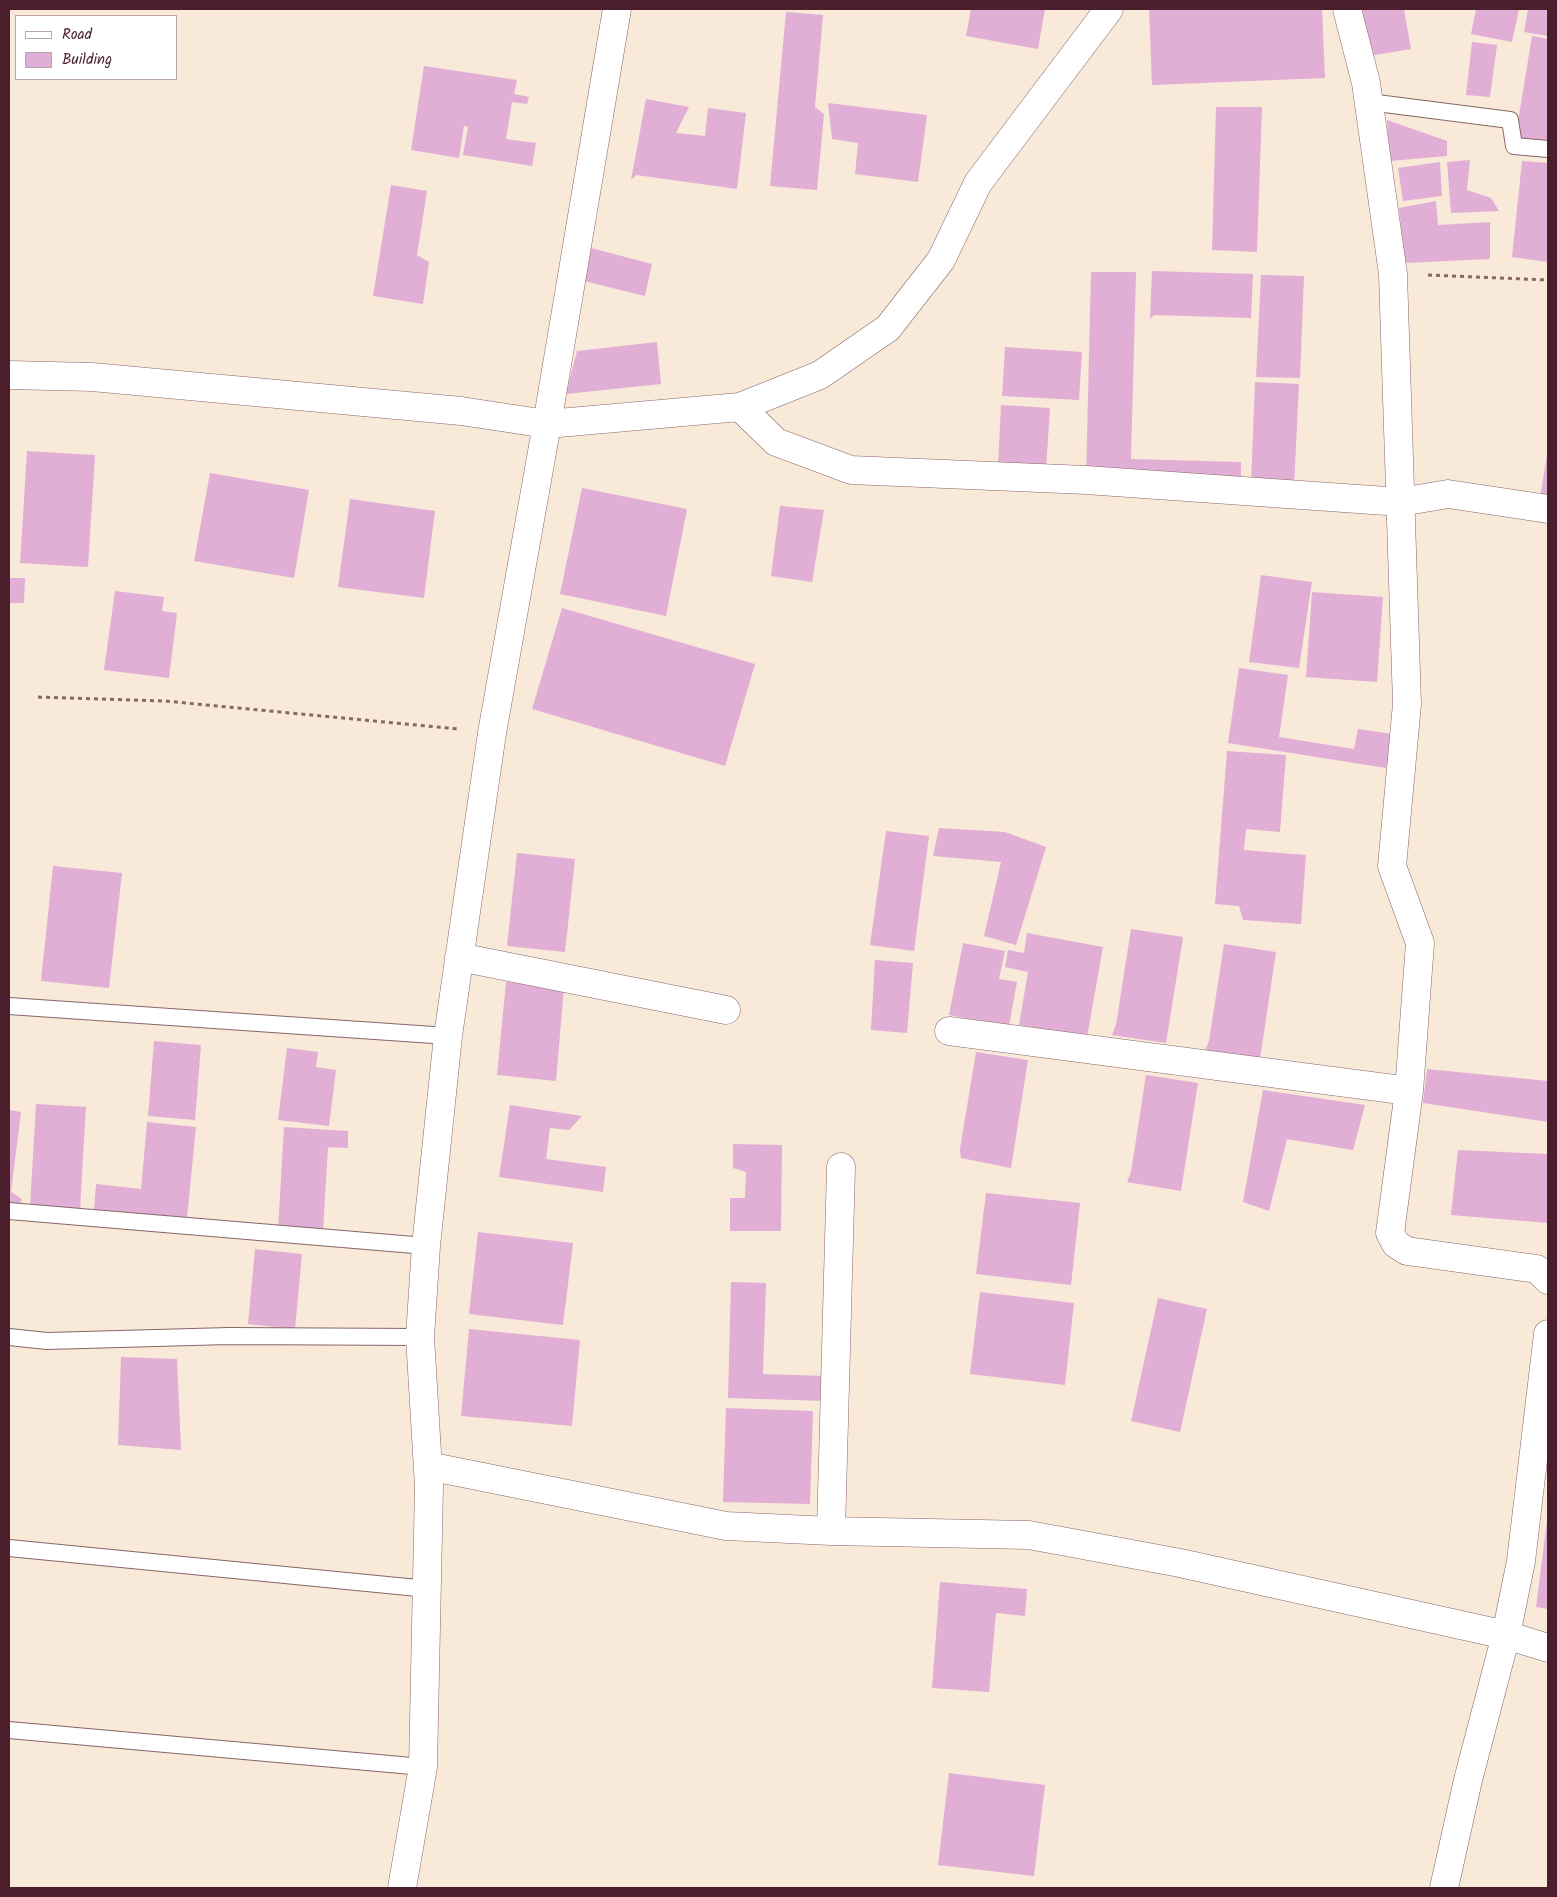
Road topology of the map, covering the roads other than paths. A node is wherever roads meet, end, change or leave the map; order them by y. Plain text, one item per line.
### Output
1 (617, 9) edge
2 (1109, 9) edge
3 (1347, 9) edge
4 (1368, 102) junction
5 (1548, 149) edge
6 (9, 375) edge
7 (740, 407) junction
8 (547, 424) junction
9 (1401, 502) junction
10 (1548, 509) edge
11 (459, 958) junction
12 (9, 1006) edge
13 (726, 1010) dead end
14 (949, 1031) dead end
15 (448, 1036) junction
16 (1409, 1091) junction
17 (841, 1167) dead end
18 (9, 1211) edge
19 (426, 1246) junction
20 (1548, 1280) edge
21 (1548, 1334) edge
22 (9, 1337) edge
23 (420, 1337) junction
24 (428, 1466) junction
25 (831, 1531) junction
26 (9, 1548) edge
27 (428, 1589) junction
28 (1506, 1635) junction
29 (1548, 1648) edge
30 (9, 1730) edge
31 (423, 1766) junction
32 (402, 1888) edge
33 (1444, 1888) edge

1 - 8 street
2 - 7 street
3 - 4 street
4 - 5 lane
4 - 9 street
6 - 8 street
7 - 8 street
7 - 9 street
8 - 11 street
9 - 10 street
9 - 16 street
11 - 13 street
11 - 15 street
12 - 15 lane
14 - 16 street
15 - 19 street
16 - 20 street
17 - 25 street
18 - 19 lane
19 - 23 street
21 - 28 street
22 - 23 lane
23 - 24 street
24 - 25 street
24 - 27 street
25 - 28 street
26 - 27 lane
27 - 31 street
28 - 29 street
28 - 33 street
30 - 31 lane
31 - 32 street

